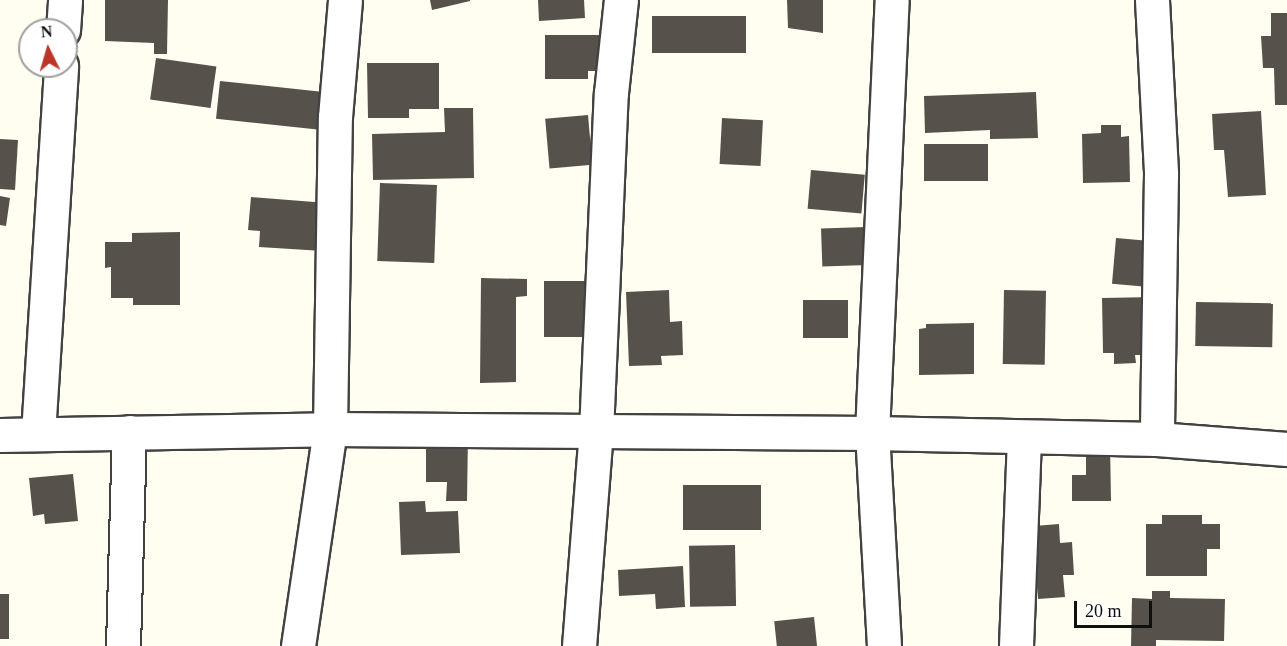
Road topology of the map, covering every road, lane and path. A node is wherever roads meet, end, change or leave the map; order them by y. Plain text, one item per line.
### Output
1 (65, 0) edge
2 (345, 0) edge
3 (621, 0) edge
4 (892, 0) edge
5 (1152, 0) edge
6 (64, 18) edge
7 (60, 78) edge
8 (330, 429) junction
9 (129, 432) junction
10 (596, 432) junction
11 (872, 433) junction
12 (38, 434) junction
13 (0, 435) edge
14 (1024, 437) junction
15 (1157, 439) junction
16 (1287, 449) edge
17 (123, 646) edge
18 (298, 646) edge
19 (579, 646) edge
20 (884, 646) edge
21 (1017, 646) edge

1 - 6 street
2 - 8 street
3 - 10 street
4 - 11 street
5 - 15 street
7 - 12 street
8 - 9 street
8 - 10 street
8 - 18 street
9 - 12 street
9 - 17 street
10 - 11 street
10 - 19 street
11 - 14 street
11 - 20 street
12 - 13 street
14 - 15 street
14 - 21 street
15 - 16 street

